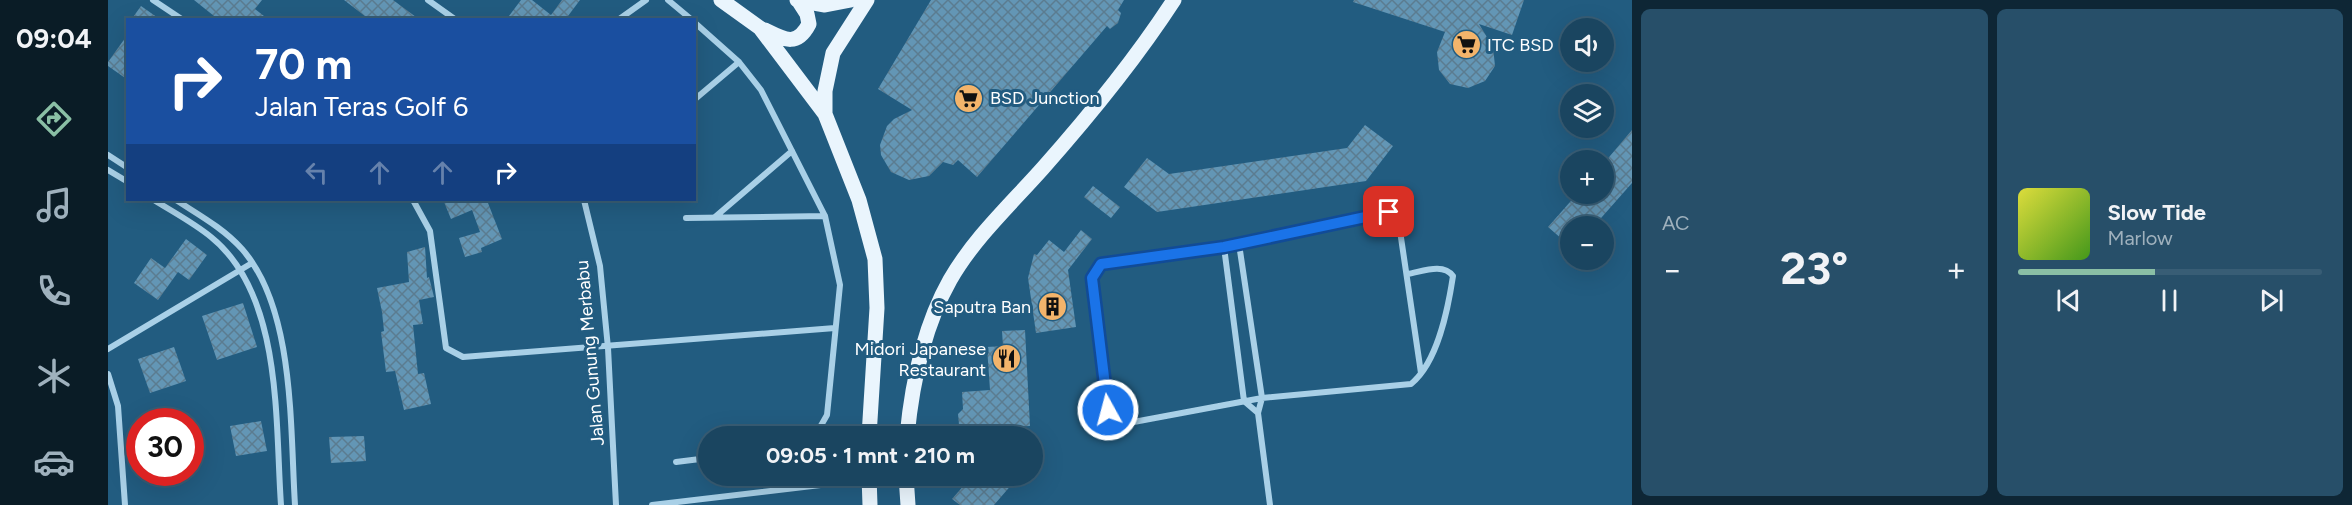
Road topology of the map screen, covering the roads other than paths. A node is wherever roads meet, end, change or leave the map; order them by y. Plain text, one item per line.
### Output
1 (153, 0) edge
2 (428, 0) edge
3 (646, 0) edge
4 (668, 0) edge
5 (721, 0) edge
6 (797, 0) edge
7 (851, 0) edge
8 (867, 0) edge
9 (1174, 0) edge
10 (180, 18) edge
11 (453, 18) edge
12 (621, 18) edge
13 (689, 18) edge
14 (696, 24) edge
15 (760, 28) junction
16 (739, 62) junction
17 (696, 98) edge
18 (825, 114) junction
19 (792, 151) junction
20 (108, 155) edge
21 (126, 167) edge
22 (108, 170) edge
23 (126, 181) edge
24 (156, 201) edge
25 (178, 201) edge
26 (414, 201) edge
27 (584, 201) edge
28 (825, 216) junction
29 (686, 218) dead end
30 (714, 218) junction
31 (1239, 244) junction
32 (1224, 247) junction
33 (252, 262) junction
34 (239, 272) junction
35 (1407, 274) junction
36 (836, 328) junction
37 (608, 348) junction
38 (108, 349) edge
39 (1421, 373) junction
40 (108, 374) edge
41 (1262, 398) junction
42 (1244, 401) junction
43 (1258, 413) junction
44 (821, 426) edge
45 (870, 426) edge
46 (908, 426) edge
47 (698, 459) edge
48 (676, 462) dead end
49 (812, 486) edge
50 (869, 486) edge
51 (907, 486) edge
52 (125, 505) edge
53 (281, 505) edge
54 (295, 505) edge
55 (616, 505) edge
56 (652, 505) edge
57 (870, 505) edge
58 (908, 505) edge
59 (1270, 505) edge

1 - 10 street
2 - 11 street
3 - 12 street
4 - 13 street
5 - 15 main road
6 - 7 main road
6 - 15 main road
8 - 18 main road
9 - 46 main road
14 - 16 street
15 - 18 main road
16 - 17 street
16 - 19 street
18 - 45 main road
19 - 28 street
19 - 30 street
20 - 21 street
22 - 23 street
24 - 34 street
25 - 33 street
26 - 37 street
27 - 37 street, Jalan Gunung Merbabu
28 - 30 street
28 - 36 street
29 - 30 street
31 - 32 street
31 - 35 street
31 - 41 street
32 - 42 street
32 - 42 street
33 - 34 street
33 - 54 street
34 - 38 street
34 - 53 street
35 - 39 street
35 - 39 street
36 - 37 street
36 - 44 street
37 - 55 street, Jalan Gunung Merbabu
39 - 41 street
40 - 52 street
41 - 42 street
41 - 43 street
42 - 43 street
43 - 59 street
47 - 48 street
49 - 56 street
50 - 57 main road
51 - 58 main road

